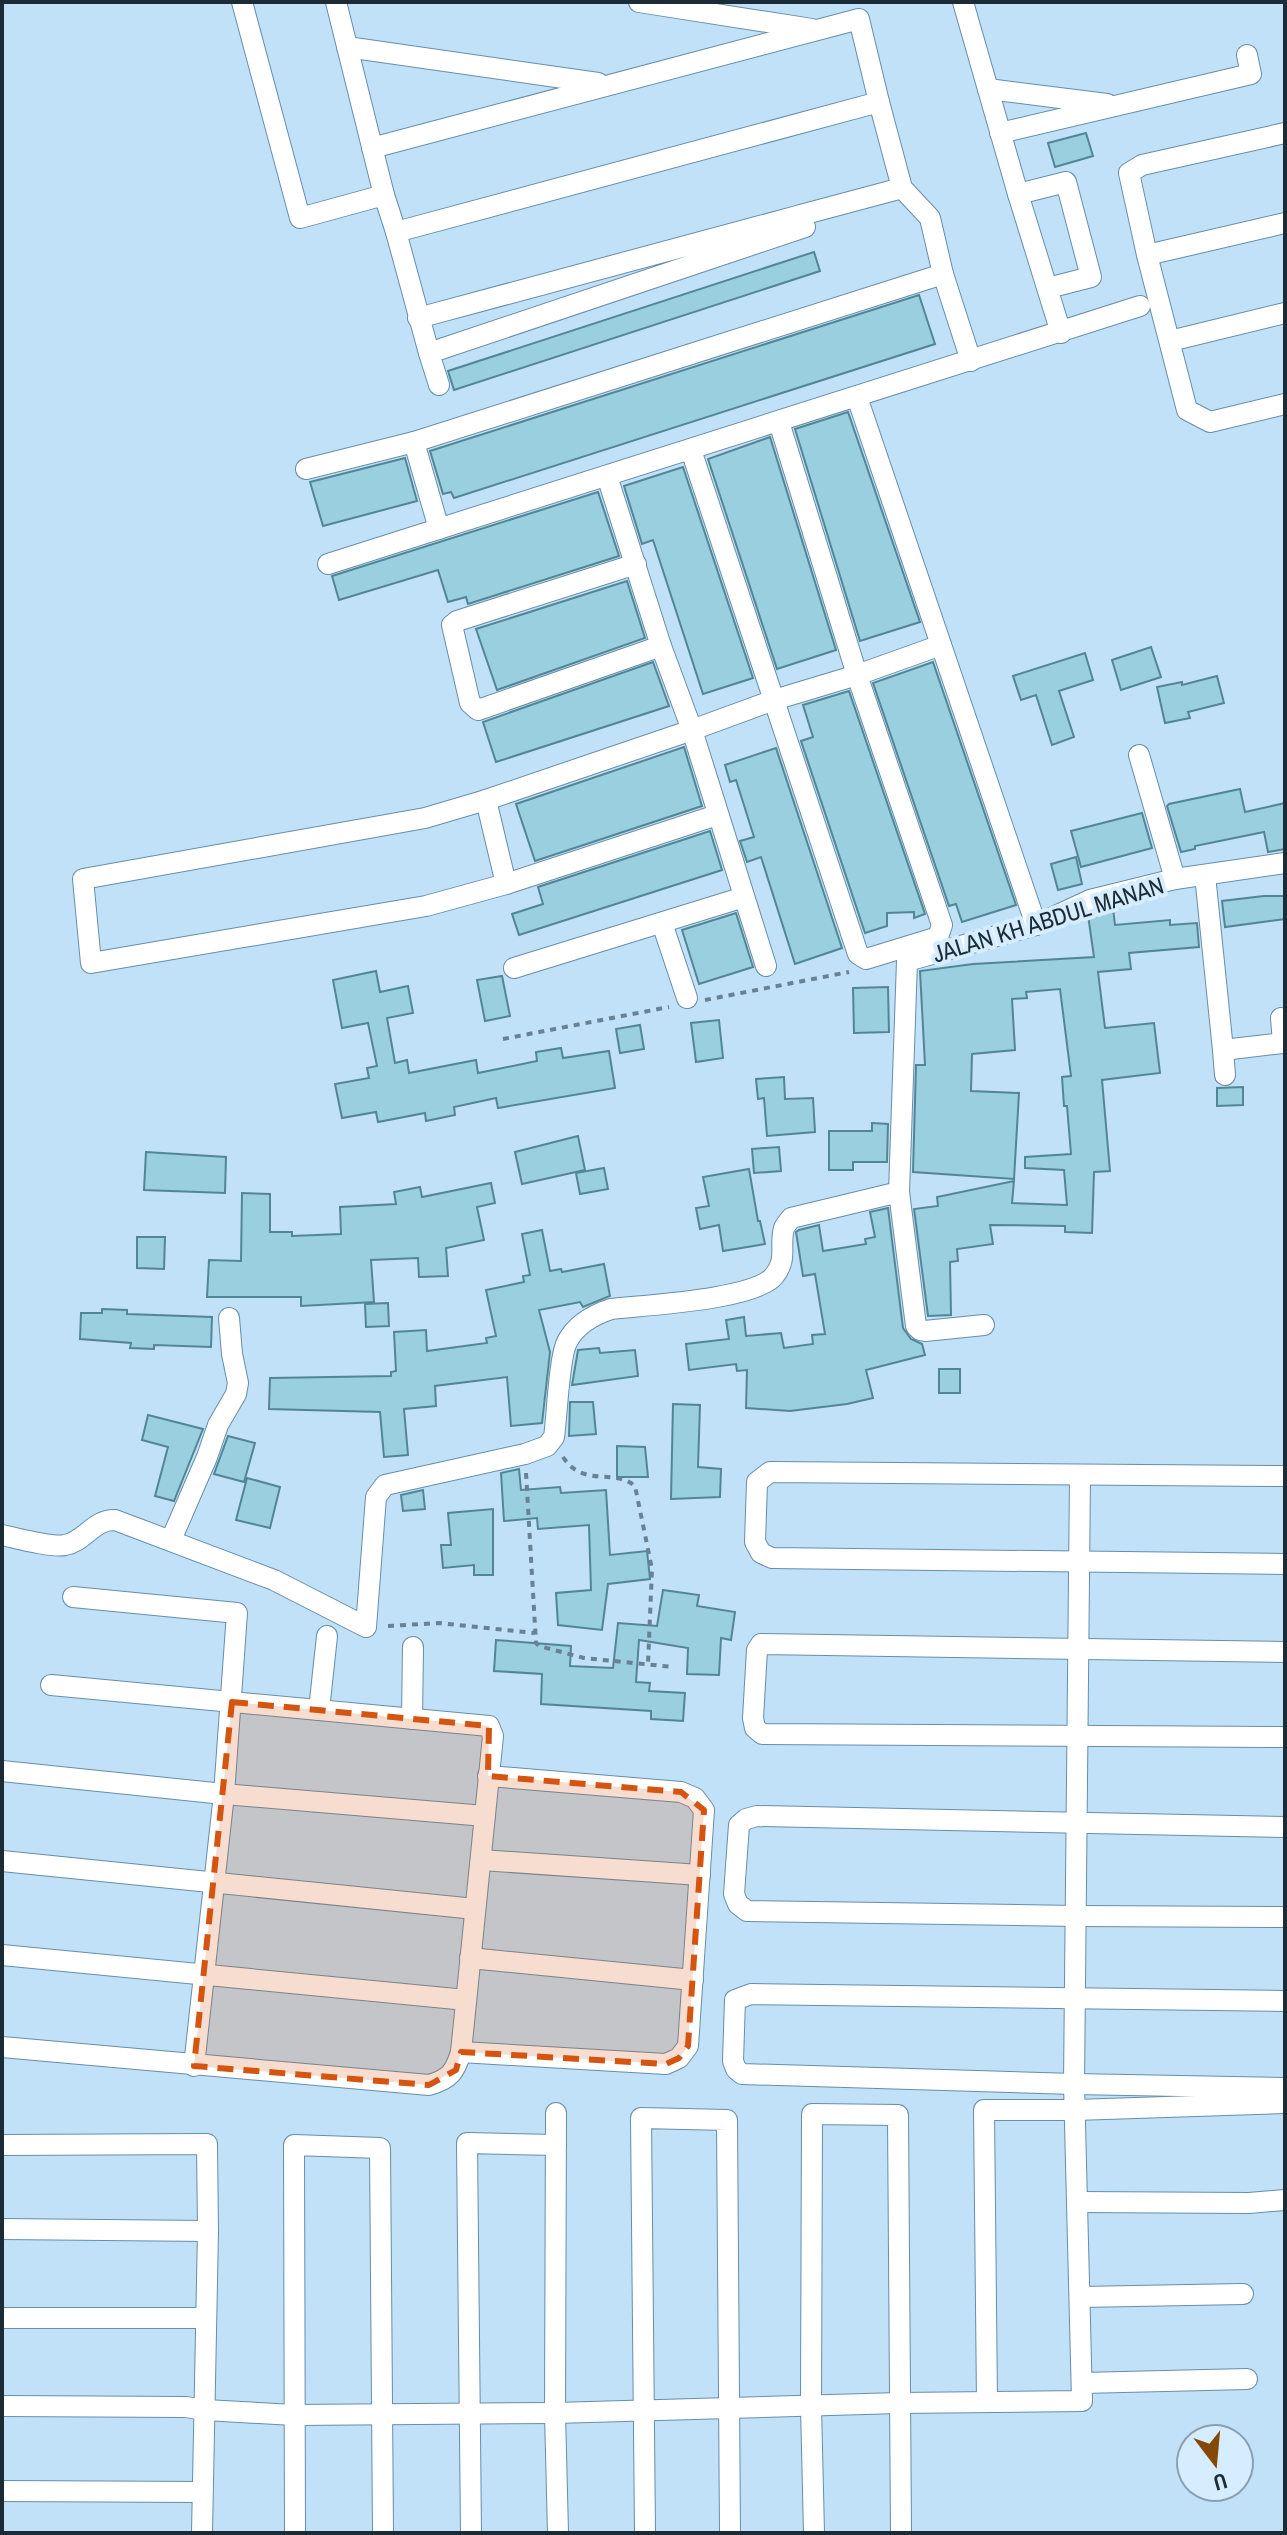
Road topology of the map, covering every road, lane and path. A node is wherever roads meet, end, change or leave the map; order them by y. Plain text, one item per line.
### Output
1 (242, 2) edge
2 (336, 2) edge
3 (639, 2) edge
4 (963, 2) edge
5 (820, 30) junction
6 (347, 47) junction
7 (1247, 55) dead end
8 (610, 85) junction
9 (988, 89) junction
10 (879, 102) junction
11 (1122, 106) junction
12 (1000, 133) junction
13 (1285, 133) edge
14 (372, 148) junction
15 (902, 188) junction
16 (1018, 194) junction
17 (384, 195) junction
18 (801, 215) junction
19 (1285, 223) edge
20 (396, 232) junction
21 (1147, 255) junction
22 (943, 274) junction
23 (1048, 288) junction
24 (1140, 306) dead end
25 (1285, 313) edge
26 (418, 318) junction
27 (1061, 333) junction
28 (1170, 341) junction
29 (429, 353) junction
30 (971, 361) junction
31 (439, 385) dead end
32 (857, 397) junction
33 (1285, 404) edge
34 (779, 422) junction
35 (414, 442) junction
36 (691, 450) junction
37 (306, 469) dead end
38 (607, 476) junction
39 (439, 529) junction
40 (328, 564) dead end
41 (636, 564) junction
42 (941, 645) junction
43 (661, 646) junction
44 (857, 675) junction
45 (774, 700) junction
46 (692, 730) junction
47 (1139, 755) dead end
48 (486, 800) junction
49 (717, 815) junction
50 (1285, 863) edge
51 (1205, 875) junction
52 (1175, 879) junction
53 (506, 884) junction
54 (744, 897) junction
55 (662, 923) junction
56 (1036, 925) junction
57 (766, 966) dead end
58 (514, 968) dead end
59 (687, 998) dead end
60 (1281, 1018) dead end
61 (1223, 1050) junction
62 (1225, 1075) dead end
63 (899, 1192) junction
64 (229, 1318) dead end
65 (984, 1325) dead end
66 (554, 1437) junction
67 (525, 1454) junction
68 (1080, 1476) junction
69 (1285, 1476) edge
70 (2, 1535) edge
71 (171, 1540) junction
72 (1080, 1562) junction
73 (1285, 1564) edge
74 (73, 1597) dead end
75 (366, 1627) junction
76 (534, 1633) junction
77 (327, 1636) dead end
78 (413, 1647) dead end
79 (1079, 1650) junction
80 (1285, 1652) edge
81 (648, 1664) junction
82 (673, 1667) dead end
83 (51, 1685) dead end
84 (232, 1702) junction
85 (319, 1710) junction
86 (412, 1719) junction
87 (1078, 1737) junction
88 (1285, 1737) edge
89 (2, 1771) edge
90 (488, 1776) junction
91 (224, 1794) junction
92 (485, 1816) junction
93 (1077, 1822) junction
94 (1285, 1827) edge
95 (481, 1860) junction
96 (2, 1861) edge
97 (700, 1875) junction
98 (212, 1884) junction
99 (475, 1909) junction
100 (1076, 1916) junction
101 (1285, 1917) edge
102 (2, 1955) edge
103 (470, 1958) junction
104 (205, 1976) junction
105 (693, 1980) junction
106 (1075, 1998) junction
107 (466, 2000) junction
108 (1285, 2001) edge
109 (2, 2047) edge
110 (461, 2052) junction
111 (194, 2066) junction
112 (1074, 2084) junction
113 (1285, 2088) edge
114 (1285, 2103) edge
115 (1075, 2110) junction
116 (556, 2113) dead end
117 (2, 2145) edge
118 (556, 2145) junction
119 (1285, 2200) edge
120 (1077, 2202) junction
121 (2, 2229) edge
122 (208, 2231) junction
123 (1243, 2294) dead end
124 (1080, 2297) junction
125 (2, 2318) edge
126 (206, 2318) junction
127 (1247, 2379) dead end
128 (1082, 2383) junction
129 (987, 2402) junction
130 (899, 2403) junction
131 (2, 2406) edge
132 (811, 2406) junction
133 (729, 2408) junction
134 (205, 2410) junction
135 (644, 2411) junction
136 (383, 2413) junction
137 (471, 2413) junction
138 (555, 2413) junction
139 (294, 2415) junction
140 (2, 2491) edge
141 (202, 2492) junction
142 (202, 2533) edge
143 (295, 2533) edge
144 (383, 2533) edge
145 (471, 2533) edge
146 (558, 2533) edge
147 (645, 2533) edge
148 (730, 2533) edge
149 (814, 2533) edge
150 (901, 2533) edge

1 - 17 street
2 - 6 street
3 - 5 street
4 - 9 street
5 - 8 street
5 - 10 street
6 - 8 street
6 - 14 street
7 - 11 street
8 - 14 street
9 - 11 street
9 - 12 street
10 - 15 street
10 - 20 street
11 - 12 street
12 - 16 street
13 - 21 street
14 - 17 street
15 - 18 street
15 - 22 street
16 - 23 street
16 - 23 street
17 - 20 street
18 - 26 street
18 - 29 street
19 - 21 street
20 - 26 street
21 - 28 street
22 - 30 street
22 - 35 street
23 - 27 street
24 - 27 street
25 - 28 street
26 - 29 street
27 - 30 street
28 - 33 street
29 - 31 street
30 - 32 street
32 - 34 street
32 - 42 street
34 - 36 street
34 - 44 street
35 - 37 street
35 - 39 street
36 - 38 street
36 - 45 street
38 - 39 street
38 - 41 street
39 - 40 street
41 - 43 street
41 - 43 street
42 - 44 street
42 - 56 street
43 - 46 street
44 - 45 street
44 - 45 street
45 - 46 street
46 - 48 street
46 - 49 street
47 - 52 street
48 - 53 street
48 - 53 street
49 - 53 street
49 - 54 street
50 - 51 street, JALAN KH ABDUL MANAN
51 - 52 street, JALAN KH ABDUL MANAN
51 - 61 street
52 - 56 street, JALAN KH ABDUL MANAN
54 - 55 street
54 - 57 street
55 - 58 street
55 - 59 street
56 - 63 street, JALAN KH ABDUL MANAN
60 - 61 street
61 - 62 street
63 - 65 street
63 - 66 street
64 - 71 street
66 - 67 street
66 - 81 path
67 - 75 street
67 - 76 path
68 - 69 street
68 - 72 street
68 - 72 street
70 - 71 street
71 - 75 street
72 - 73 street
72 - 79 street
74 - 84 street
75 - 76 path
76 - 81 path
77 - 85 street
78 - 86 street
79 - 80 street
79 - 87 street
79 - 87 street
81 - 82 path
83 - 84 street
84 - 85 street
84 - 91 street
85 - 86 street
86 - 90 street
87 - 88 street
87 - 93 street
89 - 91 street
90 - 92 street
90 - 97 street
91 - 92 street
91 - 98 street
92 - 95 street
93 - 94 street
93 - 100 street
93 - 100 street
95 - 97 street
95 - 99 street
96 - 98 street
97 - 105 street
98 - 99 street
98 - 104 street
99 - 103 street
100 - 101 street
100 - 106 street
102 - 104 street
103 - 105 street
103 - 107 street
104 - 107 street
104 - 111 street
105 - 110 street
106 - 108 street
106 - 112 street
106 - 112 street
107 - 110 street
109 - 111 street
110 - 111 street
112 - 113 street
112 - 115 street
114 - 115 street
115 - 120 street
115 - 129 street
116 - 118 street
117 - 122 street
118 - 137 street
118 - 138 street
119 - 120 street
120 - 124 street
121 - 122 street
122 - 126 street
123 - 124 street
124 - 128 street
125 - 126 street
126 - 134 street
127 - 128 street
128 - 129 street
129 - 130 street
130 - 132 street
130 - 132 street
130 - 150 street
131 - 134 street
132 - 133 street
132 - 149 street
133 - 135 street
133 - 135 street
133 - 148 street
134 - 139 street
134 - 141 street
135 - 138 street
135 - 147 street
136 - 137 street
136 - 139 street
136 - 139 street
136 - 144 street
137 - 138 street
137 - 145 street
138 - 146 street
139 - 143 street
140 - 141 street
141 - 142 street

